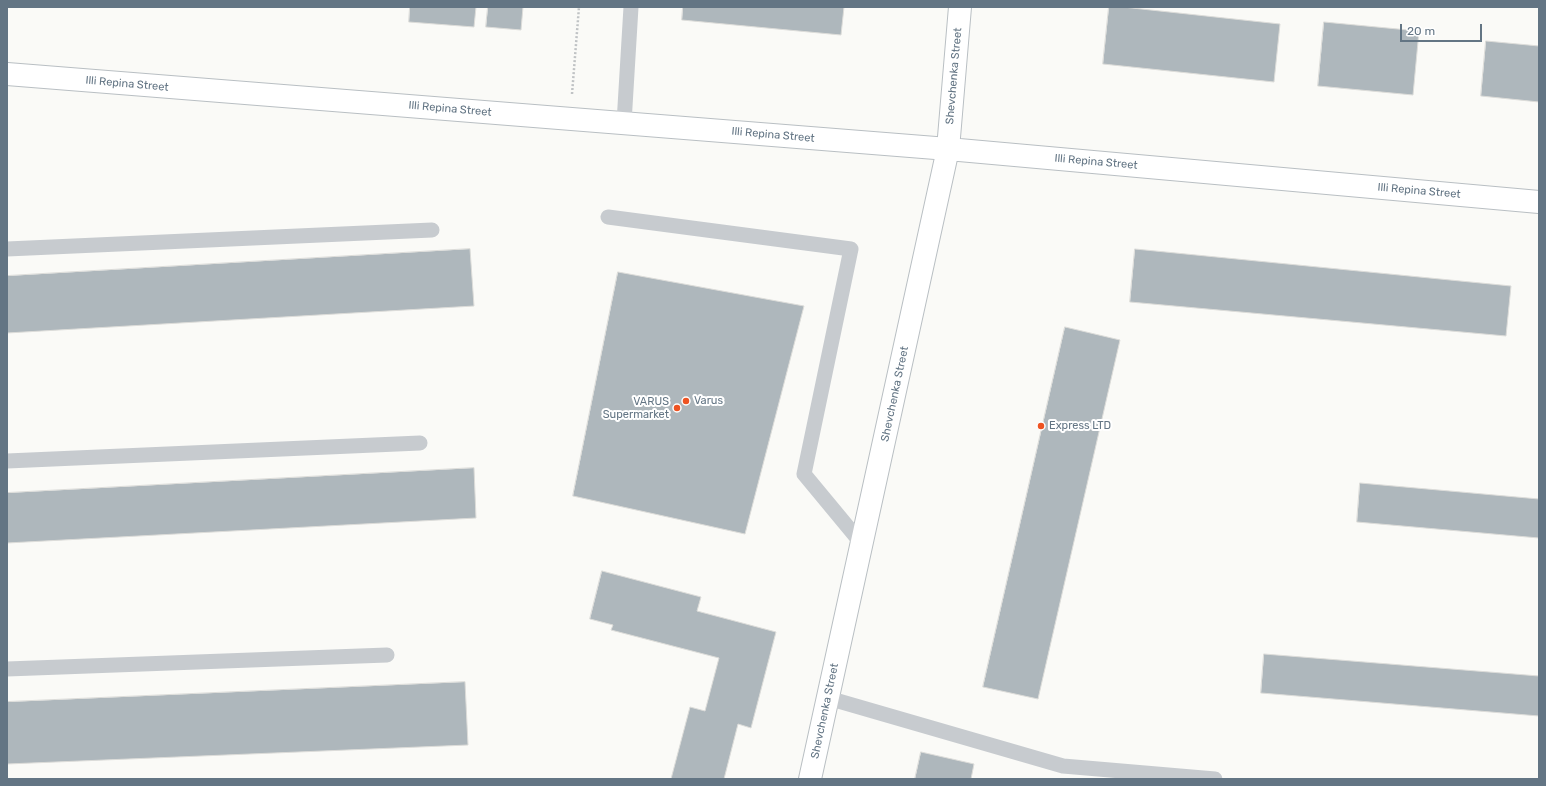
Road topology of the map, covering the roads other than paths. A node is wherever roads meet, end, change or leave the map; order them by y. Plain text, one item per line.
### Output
1 (631, 7) edge
2 (960, 7) edge
3 (7, 74) edge
4 (624, 123) junction
5 (948, 149) junction
6 (1539, 202) edge
7 (608, 217) dead end
8 (432, 230) dead end
9 (7, 250) edge
10 (420, 443) dead end
11 (7, 461) edge
12 (862, 544) junction
13 (387, 655) dead end
14 (7, 669) edge
15 (828, 698) junction
16 (810, 779) edge
17 (1215, 779) edge

1 - 4 lane
2 - 5 street, Shevchenka Street
3 - 4 street, Illi Repina Street
4 - 5 street, Illi Repina Street
5 - 6 street, Illi Repina Street
5 - 12 street, Shevchenka Street
7 - 12 lane
8 - 9 lane
10 - 11 lane
12 - 15 street, Shevchenka Street
13 - 14 lane
15 - 16 street, Shevchenka Street
15 - 17 lane

